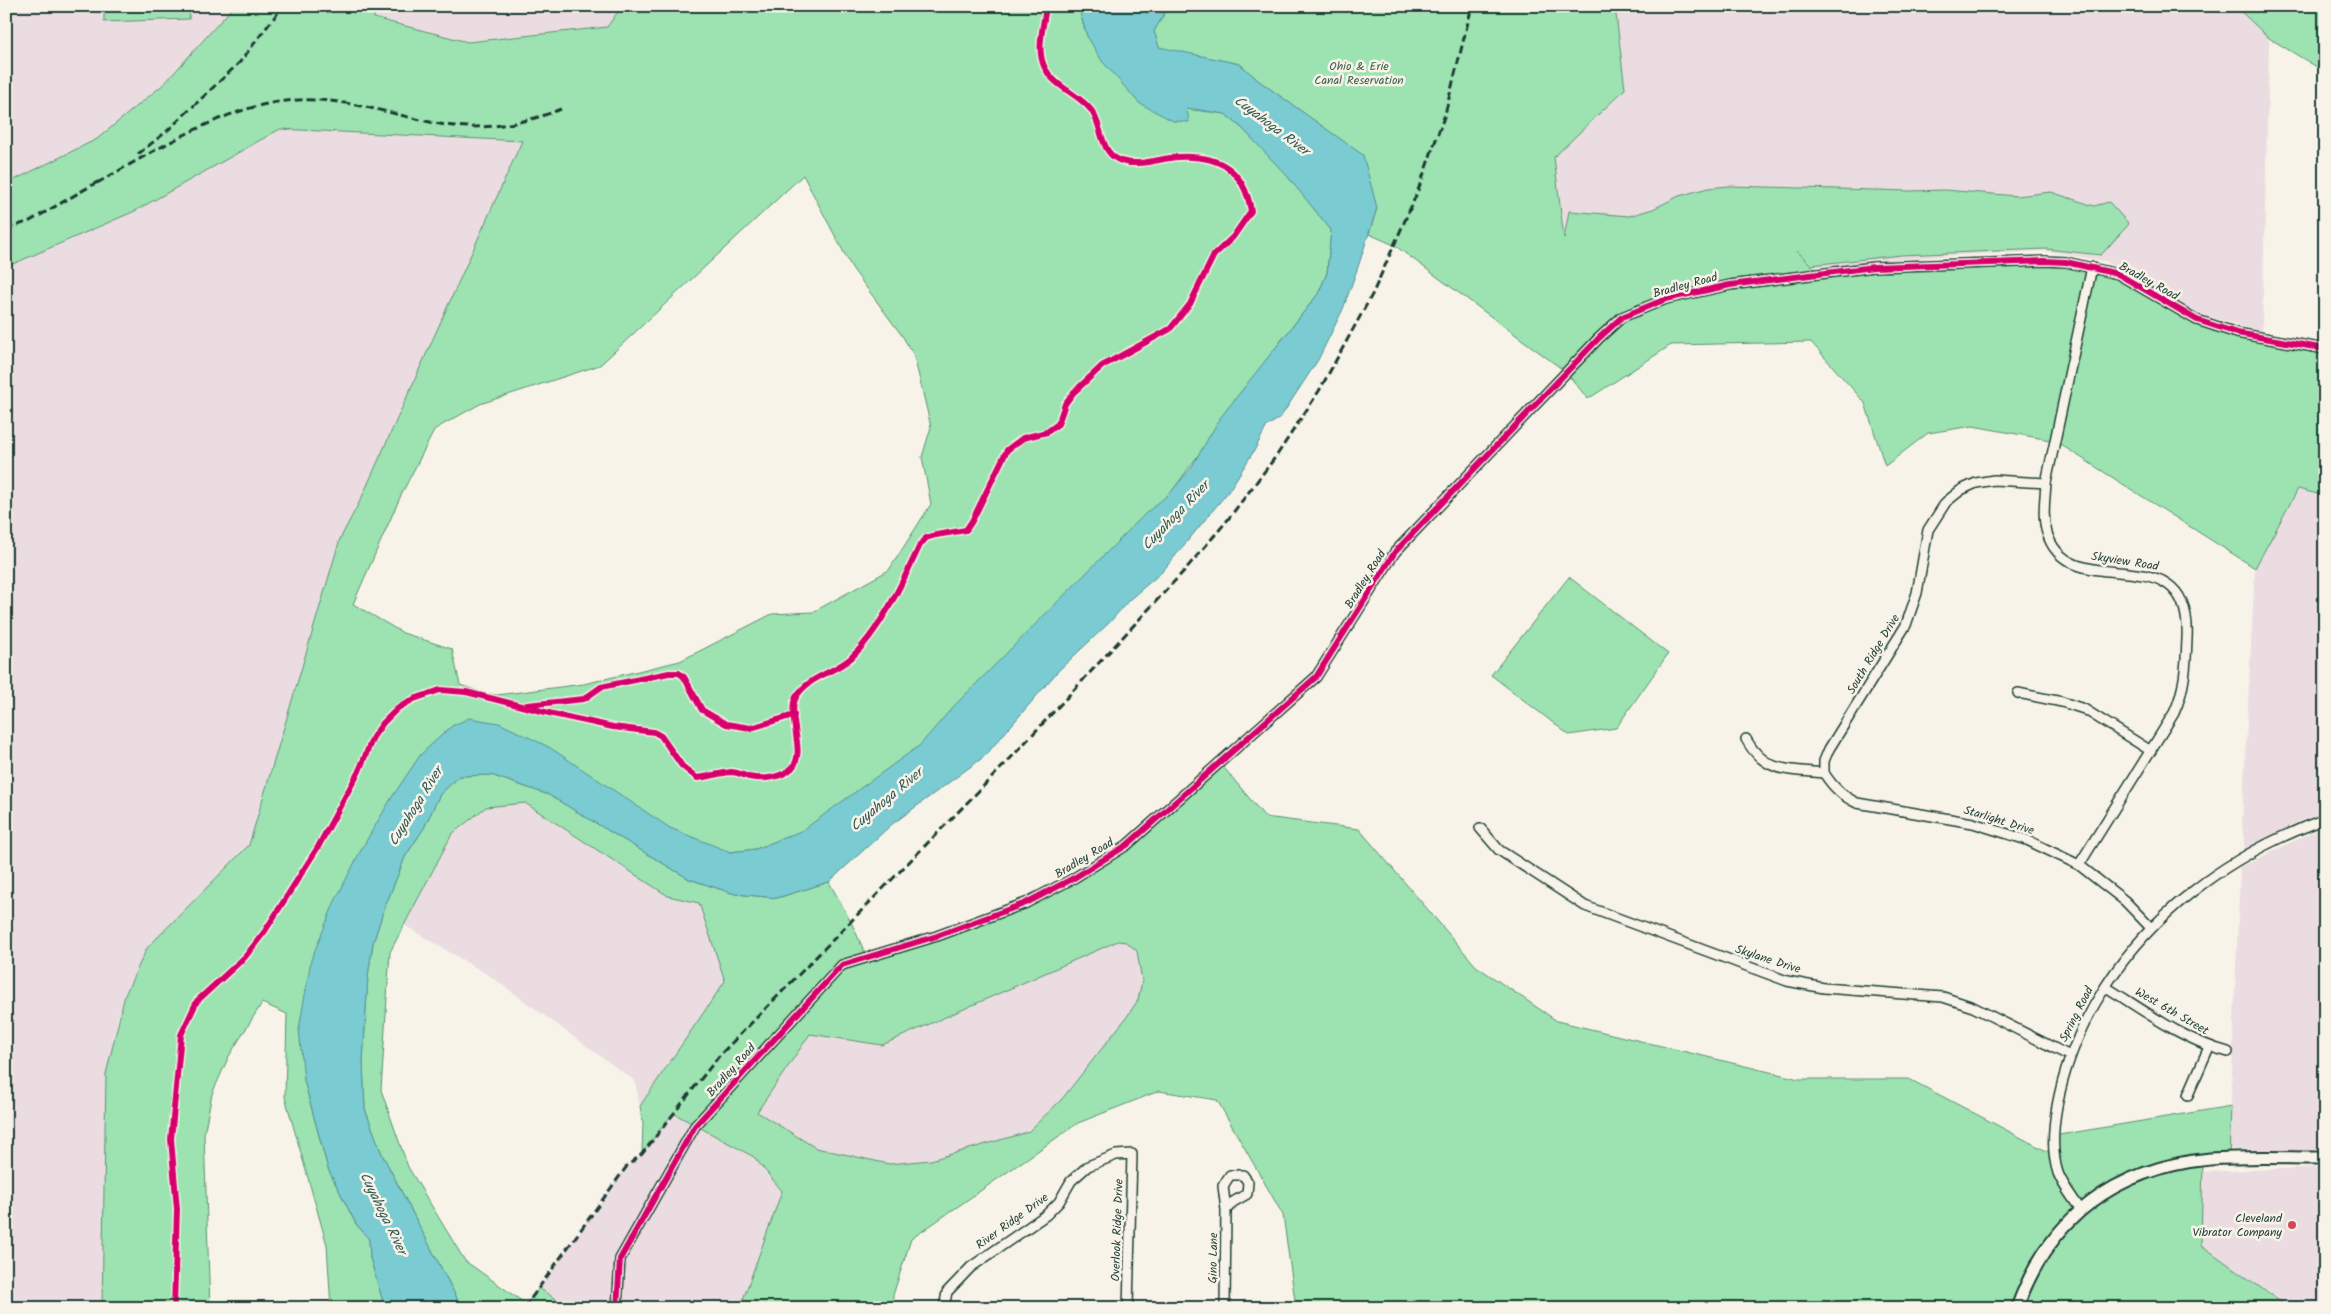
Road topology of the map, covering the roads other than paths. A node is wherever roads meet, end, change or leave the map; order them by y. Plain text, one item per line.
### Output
1 (2092, 267) junction
2 (2325, 349) edge
3 (2046, 484) junction
4 (2018, 693) dead end
5 (1746, 739) dead end
6 (2151, 751) junction
7 (1824, 773) junction
8 (2325, 819) edge
9 (1480, 828) dead end
10 (2079, 865) junction
11 (2151, 928) junction
12 (2106, 987) junction
13 (2209, 1047) junction
14 (2228, 1052) dead end
15 (2070, 1056) junction
16 (2188, 1095) dead end
17 (1132, 1154) joint
18 (2325, 1158) edge
19 (2080, 1209) junction
20 (1226, 1210) dead end
21 (617, 1308) edge
22 (944, 1308) edge
23 (1128, 1308) edge
24 (1225, 1308) edge
25 (2017, 1308) edge

1 - 2 street, Bradley Road
1 - 3 street, Skyview Road
1 - 21 street, Bradley Road
3 - 6 street, Skyview Road
3 - 7 street, South Ridge Drive
4 - 6 street
5 - 7 street
6 - 10 street, Skyview Road
7 - 10 street, Starlight Drive
8 - 11 street, Spring Road
9 - 15 street, Skylane Drive
10 - 11 street, Starlight Drive
11 - 12 street, Spring Road
12 - 13 street, West 6th Street
12 - 15 street, Spring Road
13 - 14 street, West 6th Street
13 - 16 street
15 - 19 street, Spring Road
17 - 22 street, River Ridge Drive
17 - 23 street, Overlook Ridge Drive
18 - 19 street
19 - 25 street
20 - 24 street, Gino Lane

